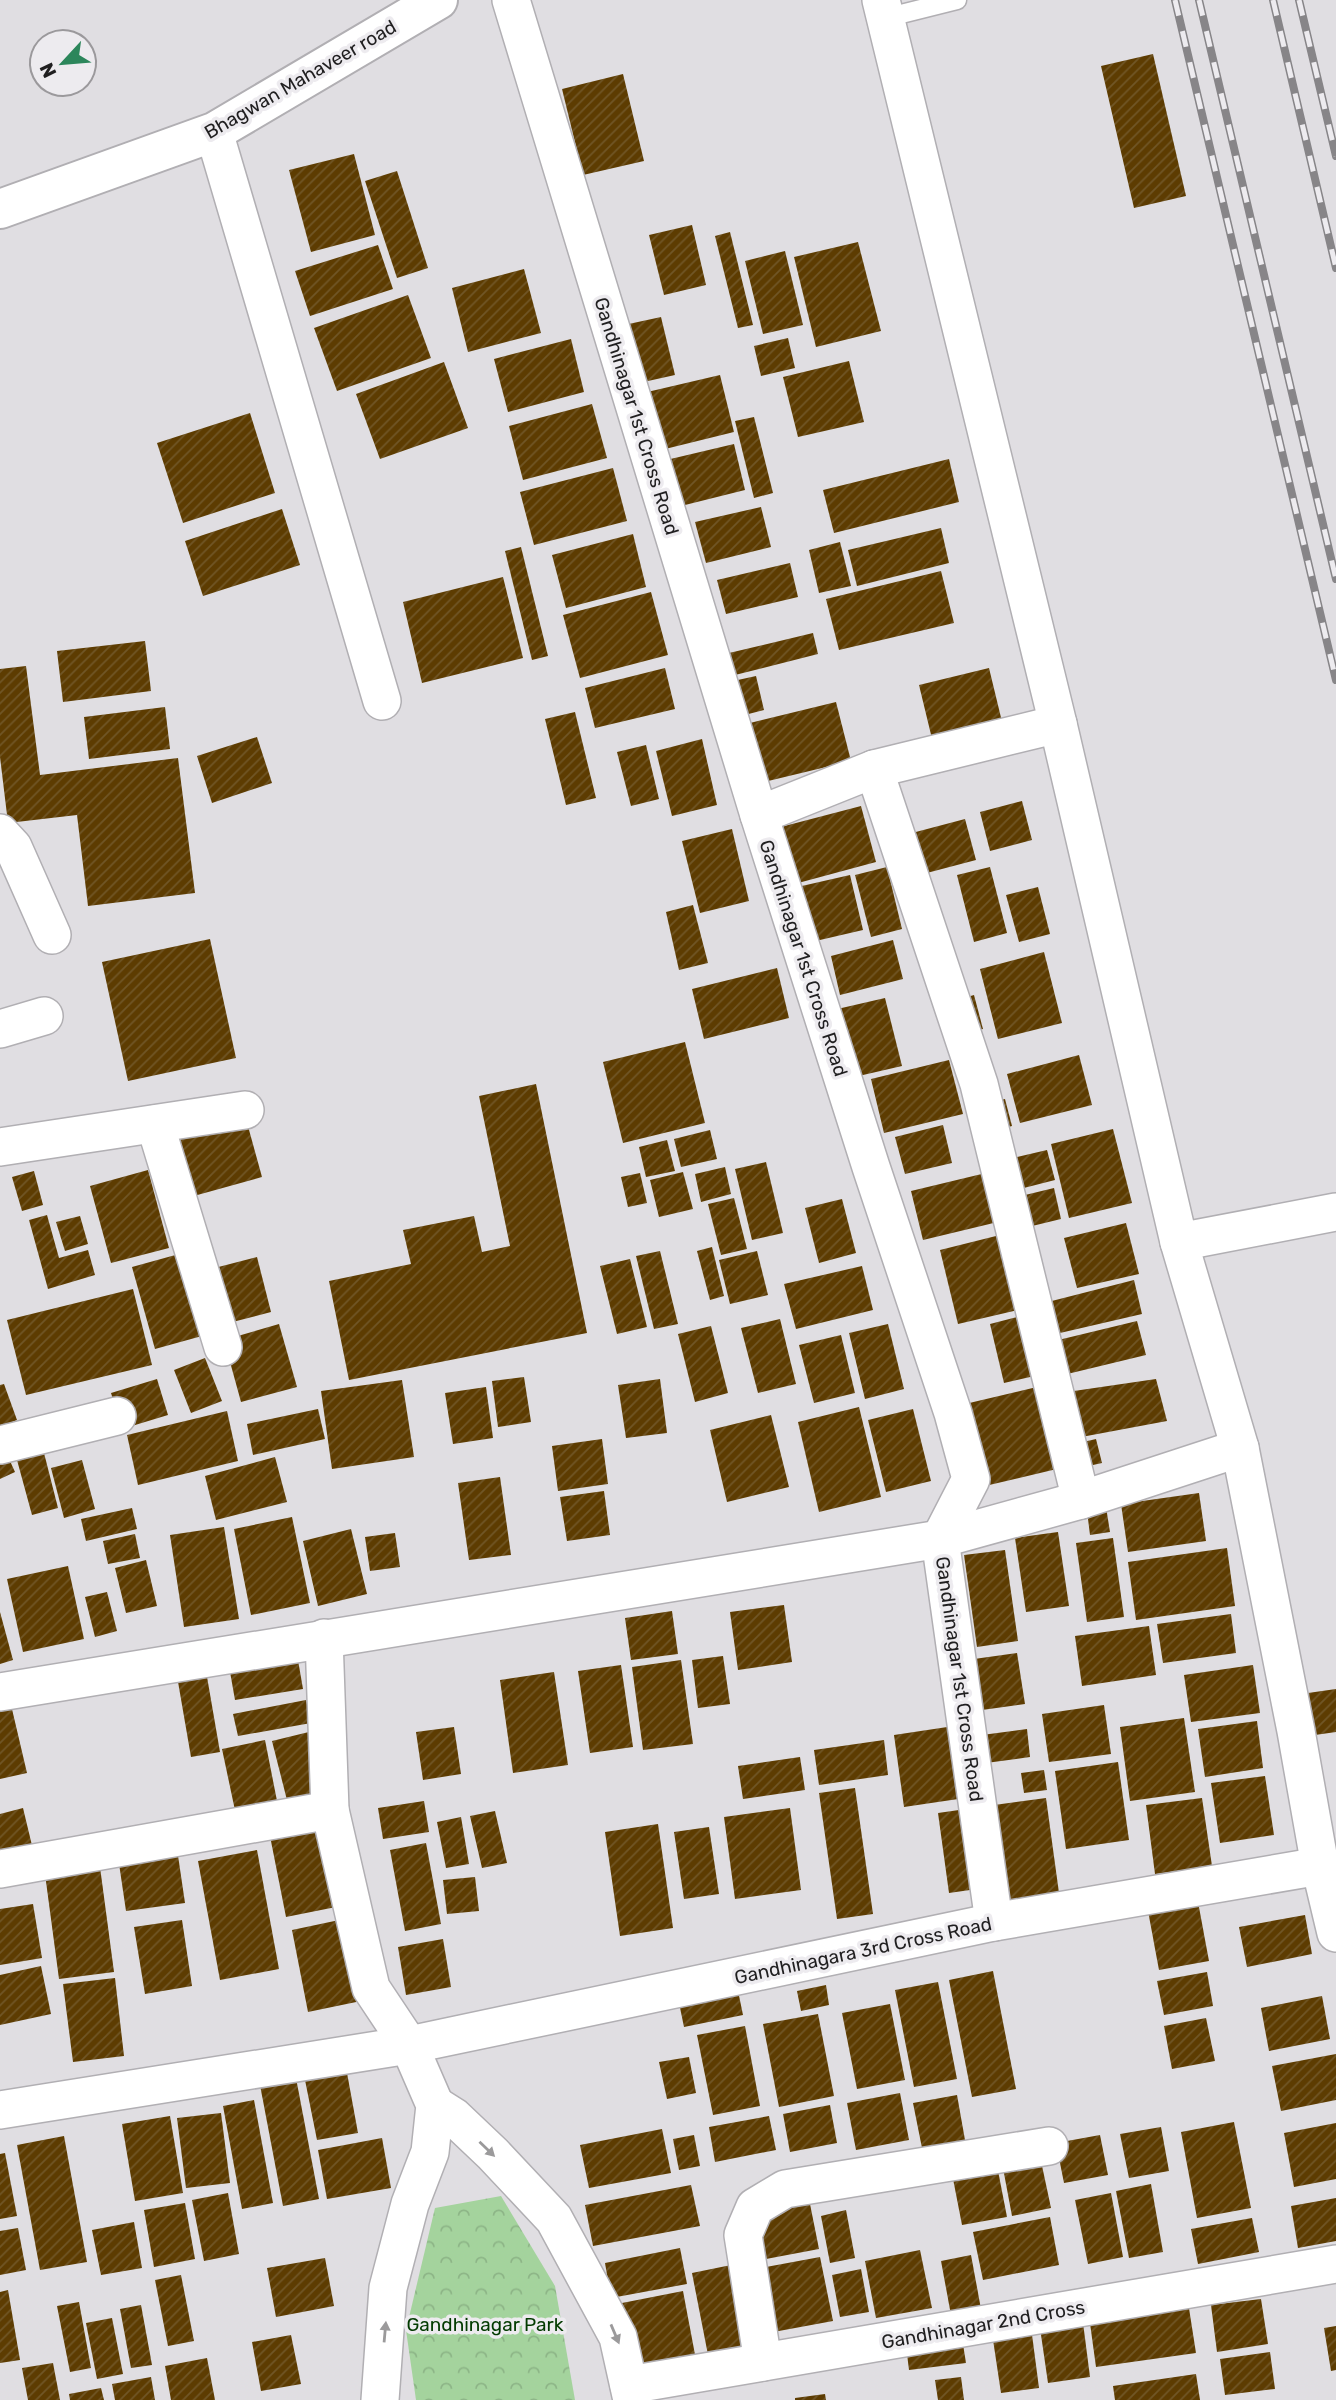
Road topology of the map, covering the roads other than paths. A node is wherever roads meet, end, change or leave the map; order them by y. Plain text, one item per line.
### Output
1 (438, 0) edge
2 (511, 0) edge
3 (957, 0) edge
4 (883, 9) edge
5 (214, 132) junction
6 (0, 209) edge
7 (382, 701) dead end
8 (1058, 724) junction
9 (874, 769) junction
10 (758, 815) junction
11 (0, 833) edge
12 (52, 936) dead end
13 (44, 1016) dead end
14 (0, 1029) edge
15 (246, 1110) dead end
16 (155, 1124) junction
17 (0, 1147) edge
18 (1336, 1212) edge
19 (1179, 1242) junction
20 (223, 1347) dead end
21 (117, 1416) dead end
22 (0, 1445) edge
23 (1240, 1448) junction
24 (1081, 1500) junction
25 (940, 1539) junction
26 (324, 1638) junction
27 (0, 1692) edge
28 (330, 1810) junction
29 (1320, 1866) junction
30 (0, 1869) edge
31 (994, 1922) junction
32 (1336, 1933) edge
33 (409, 2045) junction
34 (435, 2105) junction
35 (0, 2110) edge
36 (1049, 2146) dead end
37 (1336, 2264) edge
38 (763, 2362) junction
39 (631, 2392) edge
40 (380, 2400) edge

1 - 5 street, Bhagwan Mahaveer road
2 - 10 street, Gandhinagar 1st Cross Road
3 - 4 lane
4 - 8 street
5 - 6 street, Bhagwan Mahaveer road
5 - 7 street
8 - 9 street
8 - 19 street
9 - 10 street
9 - 24 street
10 - 25 street, Gandhinagar 1st Cross Road
11 - 12 street
13 - 14 street
15 - 16 street
16 - 17 street
16 - 20 street
18 - 19 street
19 - 23 street
21 - 22 street
23 - 24 street
23 - 29 street
24 - 25 street
25 - 26 street
25 - 31 street, Gandhinagar 1st Cross Road
26 - 27 street
26 - 28 street
28 - 30 street
28 - 33 street
29 - 31 street, Gandhinagara 3rd Cross Road
29 - 32 street
31 - 33 street, Gandhinagara 3rd Cross Road
33 - 34 street
33 - 35 street, Gandhinagara 3rd Cross Road
34 -> 39 street
40 -> 34 street
36 - 38 street
37 - 38 street, Gandhinagar 2nd Cross
38 - 39 street, Gandhinagar 2nd Cross

